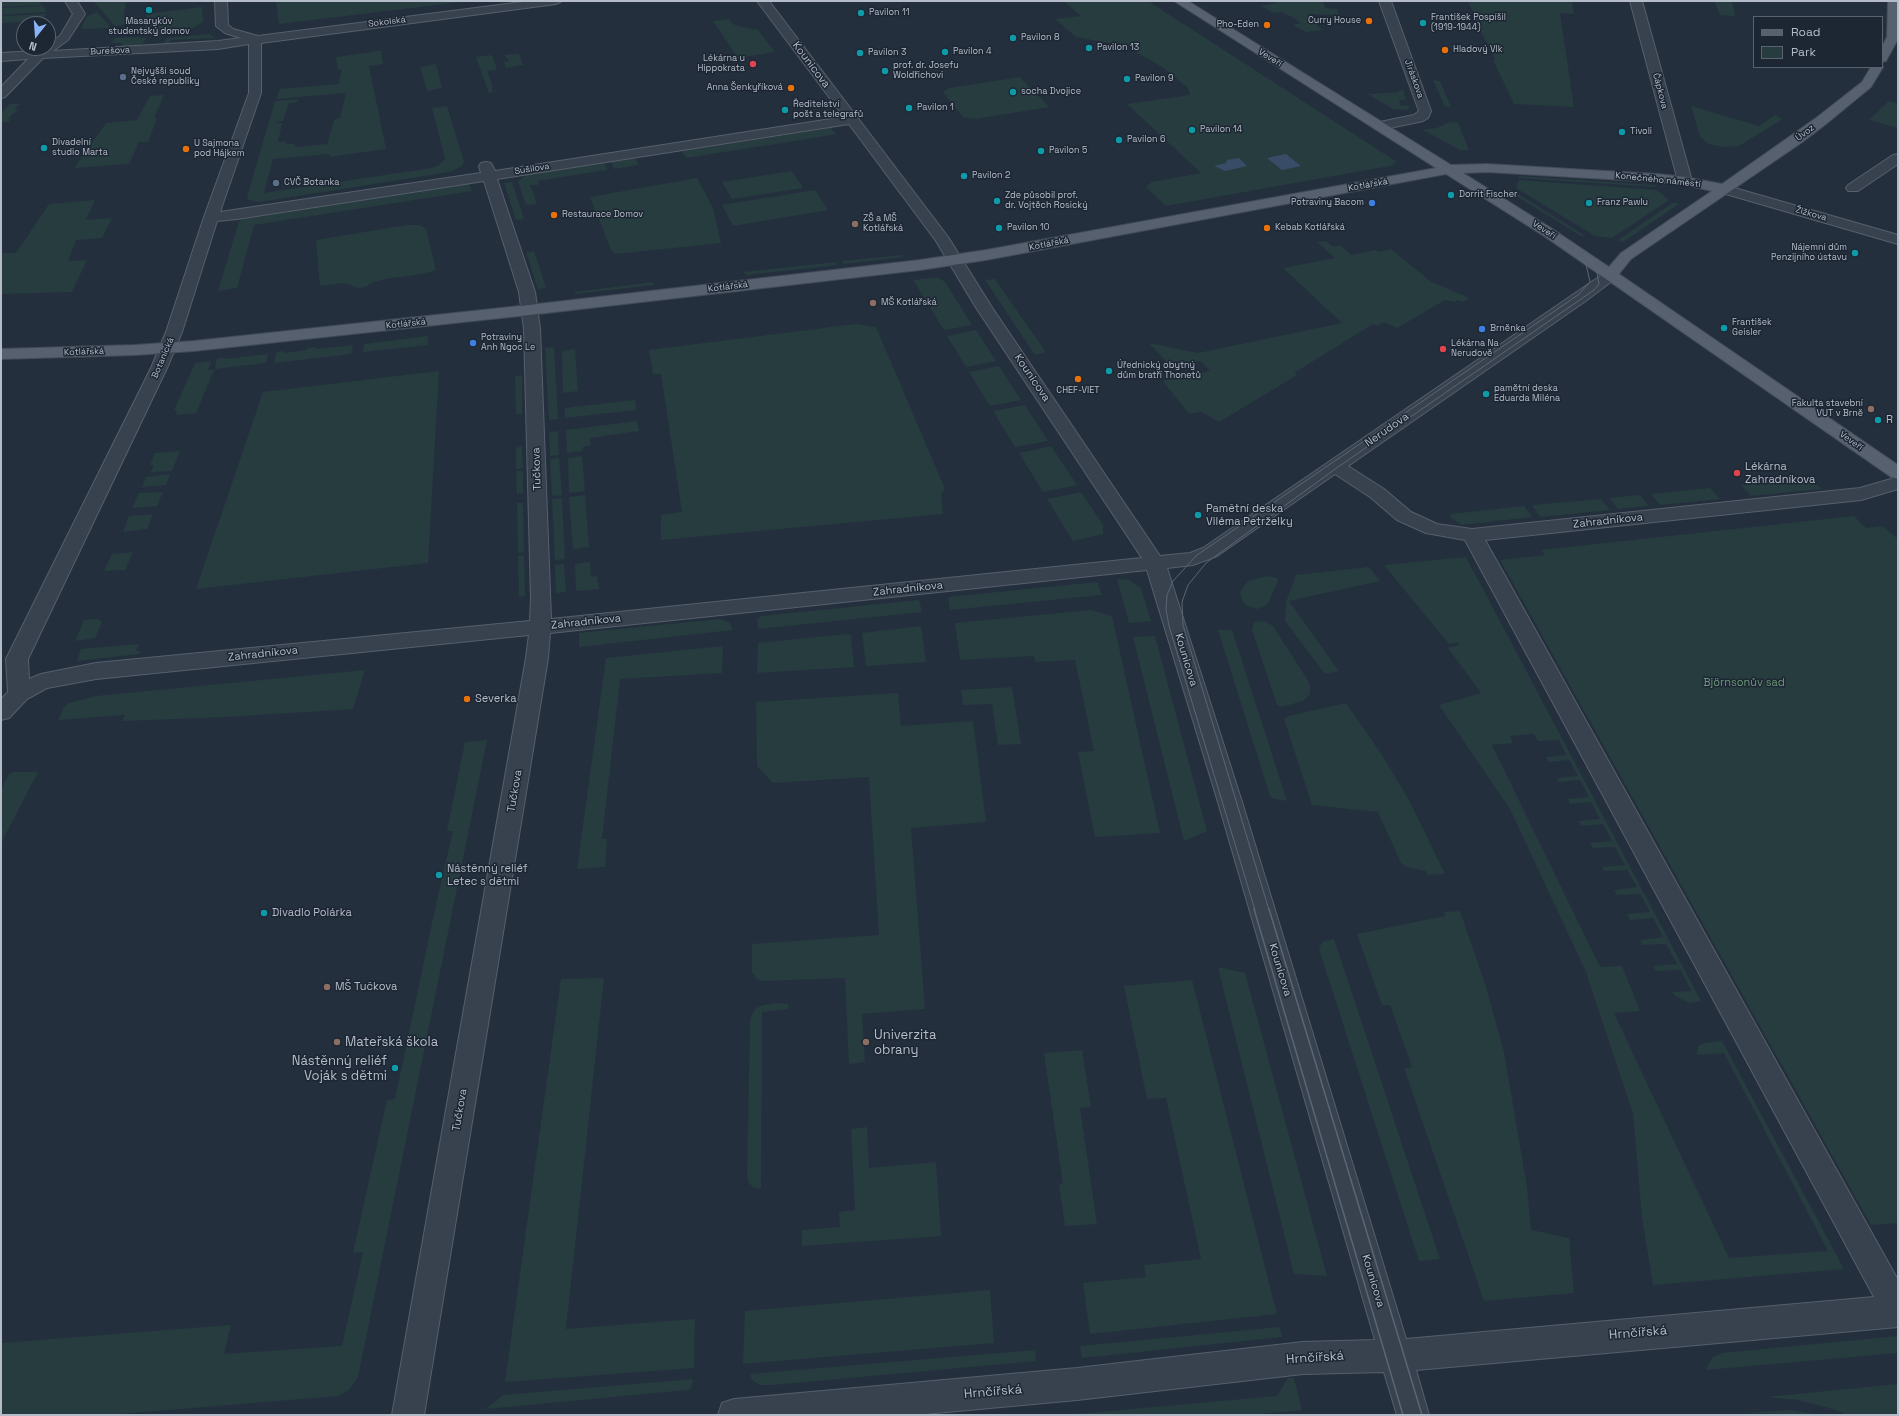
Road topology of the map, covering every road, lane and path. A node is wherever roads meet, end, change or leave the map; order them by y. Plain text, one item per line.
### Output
1 (71, 1) edge
2 (221, 1) edge
3 (556, 1) edge
4 (763, 1) edge
5 (1180, 1) edge
6 (1385, 1) edge
7 (1636, 1) edge
8 (1894, 1) edge
9 (64, 38) junction
10 (78, 38) dead end
11 (255, 40) junction
12 (56, 43) edge
13 (218, 45) joint
14 (56, 53) edge
15 (16, 55) edge
16 (1, 56) edge
17 (38, 56) edge
18 (1883, 56) edge
19 (1876, 68) edge
20 (1, 94) edge
21 (853, 120) junction
22 (1380, 126) junction
23 (1898, 158) edge
24 (1449, 170) junction
25 (488, 171) junction
26 (1685, 181) junction
27 (1724, 188) junction
28 (1853, 188) dead end
29 (211, 217) junction
30 (1898, 240) edge
31 (955, 260) junction
32 (1611, 275) junction
33 (529, 310) junction
34 (166, 348) junction
35 (1, 354) edge
36 (1336, 466) junction
37 (1898, 474) edge
38 (1898, 482) edge
39 (1472, 535) junction
40 (1155, 563) junction
41 (540, 627) junction
42 (19, 694) junction
43 (1, 712) edge
44 (1898, 1311) edge
45 (1395, 1355) junction
46 (408, 1415) edge
47 (734, 1415) edge
48 (1413, 1415) edge

1 - 9 street
2 - 11 street
3 - 11 street, Sokolská
4 - 21 street, Kounicova
5 - 22 main road, Veveří
6 - 22 street, Jiráskova
7 - 26 street, Čápkova
8 - 18 main road
9 - 10 street
9 - 12 street
11 - 13 street, Sokolská
11 - 29 street, Botanická
13 - 14 street, Burešova
15 - 16 street, Burešova
17 - 20 street
19 - 27 main road, Úvoz
21 - 25 street, Sušilova
21 - 31 street, Kounicova
22 - 24 main road, Veveří
23 - 28 street
24 - 26 main road, Konečného náměstí
24 - 31 main road, Kotlářská
24 - 32 main road, Veveří
25 - 29 street, Sušilova
25 - 33 street, Tučkova
26 - 27 main road, Konečného náměstí
27 - 30 street, Žižkova
27 - 32 main road, Konečného náměstí
29 - 34 street, Botanická
31 - 33 main road, Kotlářská
31 - 40 street, Kounicova
32 - 36 street, Nerudova
32 - 37 main road, Veveří
33 - 34 main road, Kotlářská
33 - 41 street, Tučkova
34 - 35 main road, Kotlářská
34 - 42 street, Botanická
36 - 39 street, Zahradníkova
36 - 40 street, Nerudova
38 - 39 street, Zahradníkova
39 - 44 street
40 - 41 street, Zahradníkova
40 - 45 street, Kounicova
41 - 42 street, Zahradníkova
41 - 46 street, Tučkova
42 - 43 street
44 - 45 street, Hrnčířská
45 - 47 street, Hrnčířská
45 - 48 street, Kounicova

